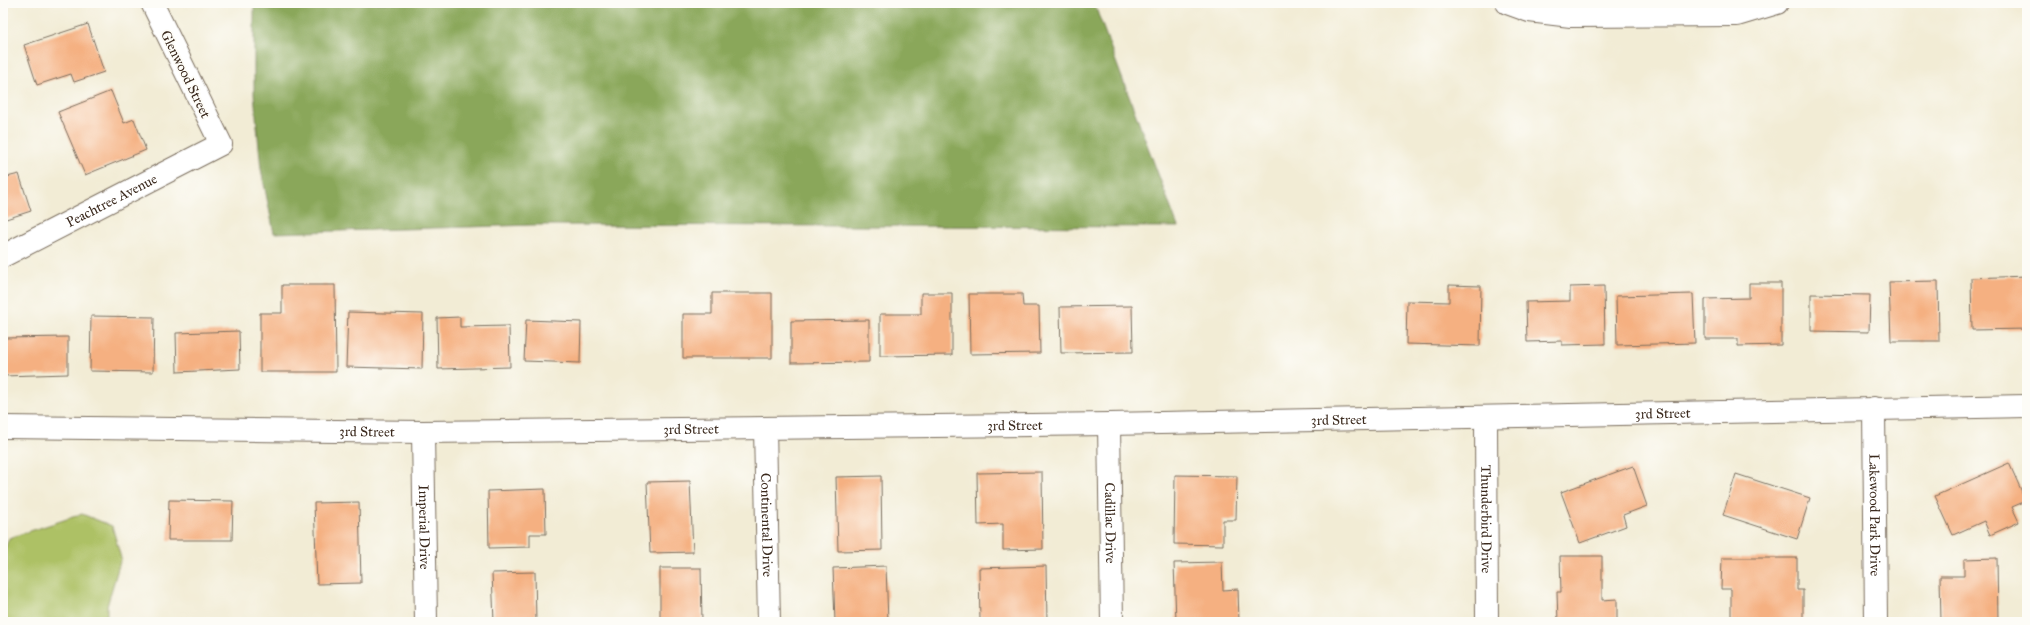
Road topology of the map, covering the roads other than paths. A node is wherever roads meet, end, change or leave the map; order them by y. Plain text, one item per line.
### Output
1 (152, 3) edge
2 (1507, 3) edge
3 (1777, 3) edge
4 (221, 144) joint
5 (3, 256) edge
6 (2027, 406) edge
7 (1874, 408) junction
8 (1486, 417) junction
9 (1109, 424) junction
10 (3, 427) edge
11 (765, 428) junction
12 (423, 432) junction
13 (426, 622) edge
14 (769, 622) edge
15 (1112, 622) edge
16 (1487, 622) edge
17 (1876, 622) edge

1 - 4 street, Glenwood Street
2 - 3 street
4 - 5 street, Peachtree Avenue
6 - 7 street, 3rd Street
7 - 8 street, 3rd Street
7 - 17 street, Lakewood Park Drive
8 - 9 street, 3rd Street
8 - 16 street, Thunderbird Drive
9 - 11 street, 3rd Street
9 - 15 street, Cadillac Drive
10 - 12 street, 3rd Street
11 - 12 street, 3rd Street
11 - 14 street, Continental Drive
12 - 13 street, Imperial Drive

